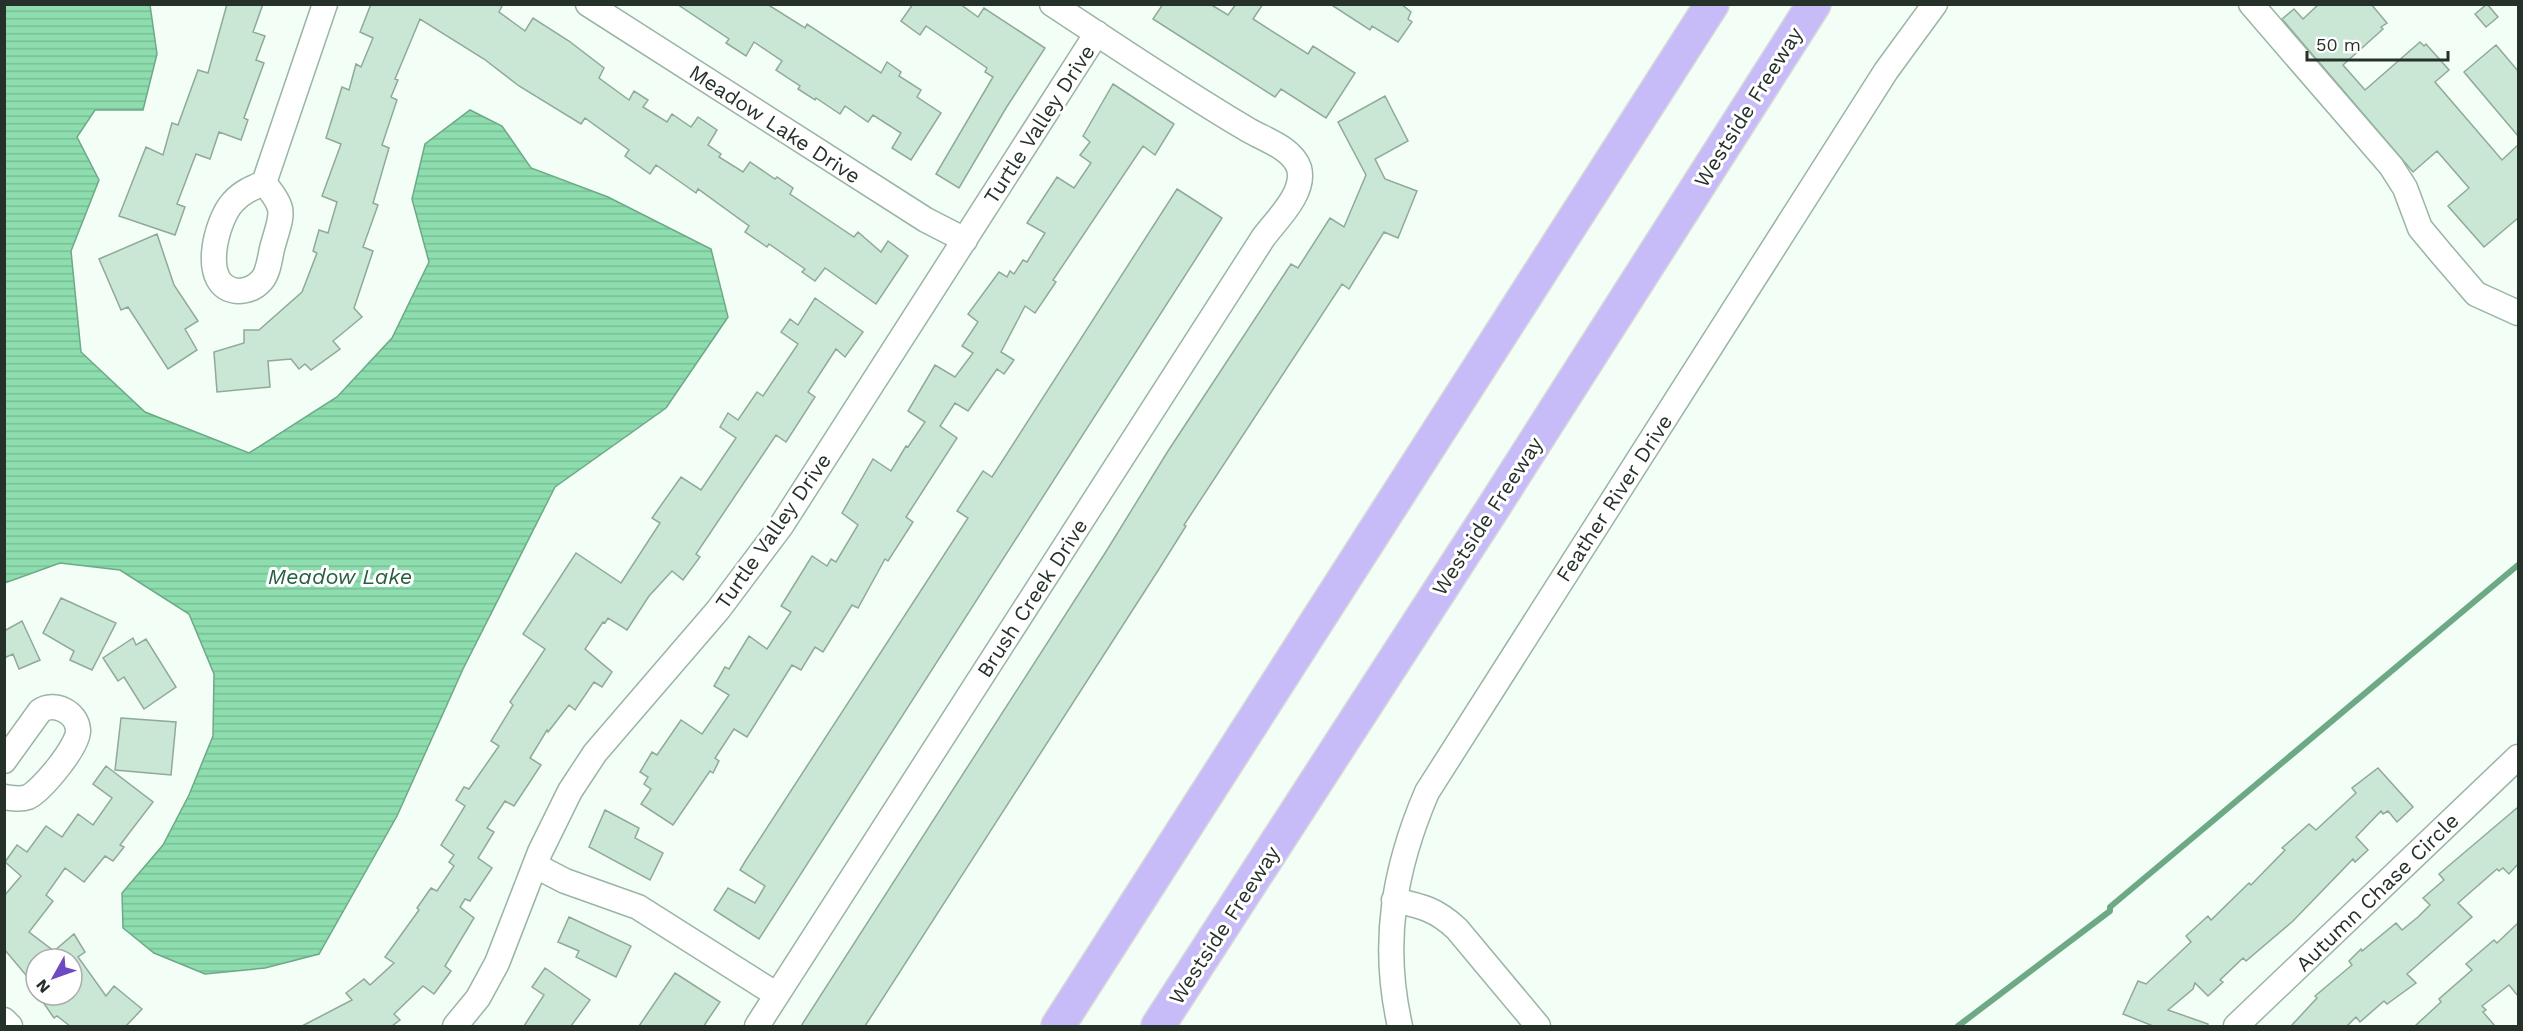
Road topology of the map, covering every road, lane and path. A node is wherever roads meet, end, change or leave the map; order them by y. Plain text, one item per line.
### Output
1 (325, 4) edge
2 (588, 4) edge
3 (1052, 4) edge
4 (1712, 4) edge
5 (1814, 4) edge
6 (1935, 4) edge
7 (2251, 4) edge
8 (1096, 33) junction
9 (264, 183) dead end
10 (965, 240) junction
11 (2518, 313) edge
12 (2518, 757) edge
13 (4, 760) edge
14 (4, 797) edge
15 (536, 866) junction
16 (1394, 900) junction
17 (777, 995) junction
18 (4, 1020) edge
19 (10, 1026) edge
20 (455, 1026) edge
21 (757, 1026) edge
22 (1058, 1026) edge
23 (1158, 1026) edge
24 (1400, 1026) edge
25 (1538, 1026) edge
26 (2236, 1026) edge

1 - 9 street
2 - 10 street, Meadow Lake Drive
3 - 8 street
4 - 22 highway
5 - 23 highway, Westside Freeway
6 - 16 street, Feather River Drive
7 - 11 street
8 - 10 street, Turtle Valley Drive
8 - 17 street, Brush Creek Drive
10 - 15 street, Turtle Valley Drive
12 - 26 street, Autumn Chase Circle
13 - 14 street
15 - 17 street
15 - 20 street, Turtle Valley Drive
16 - 24 street, Feather River Drive
16 - 25 street
17 - 21 street, Brush Creek Drive
18 - 19 street

